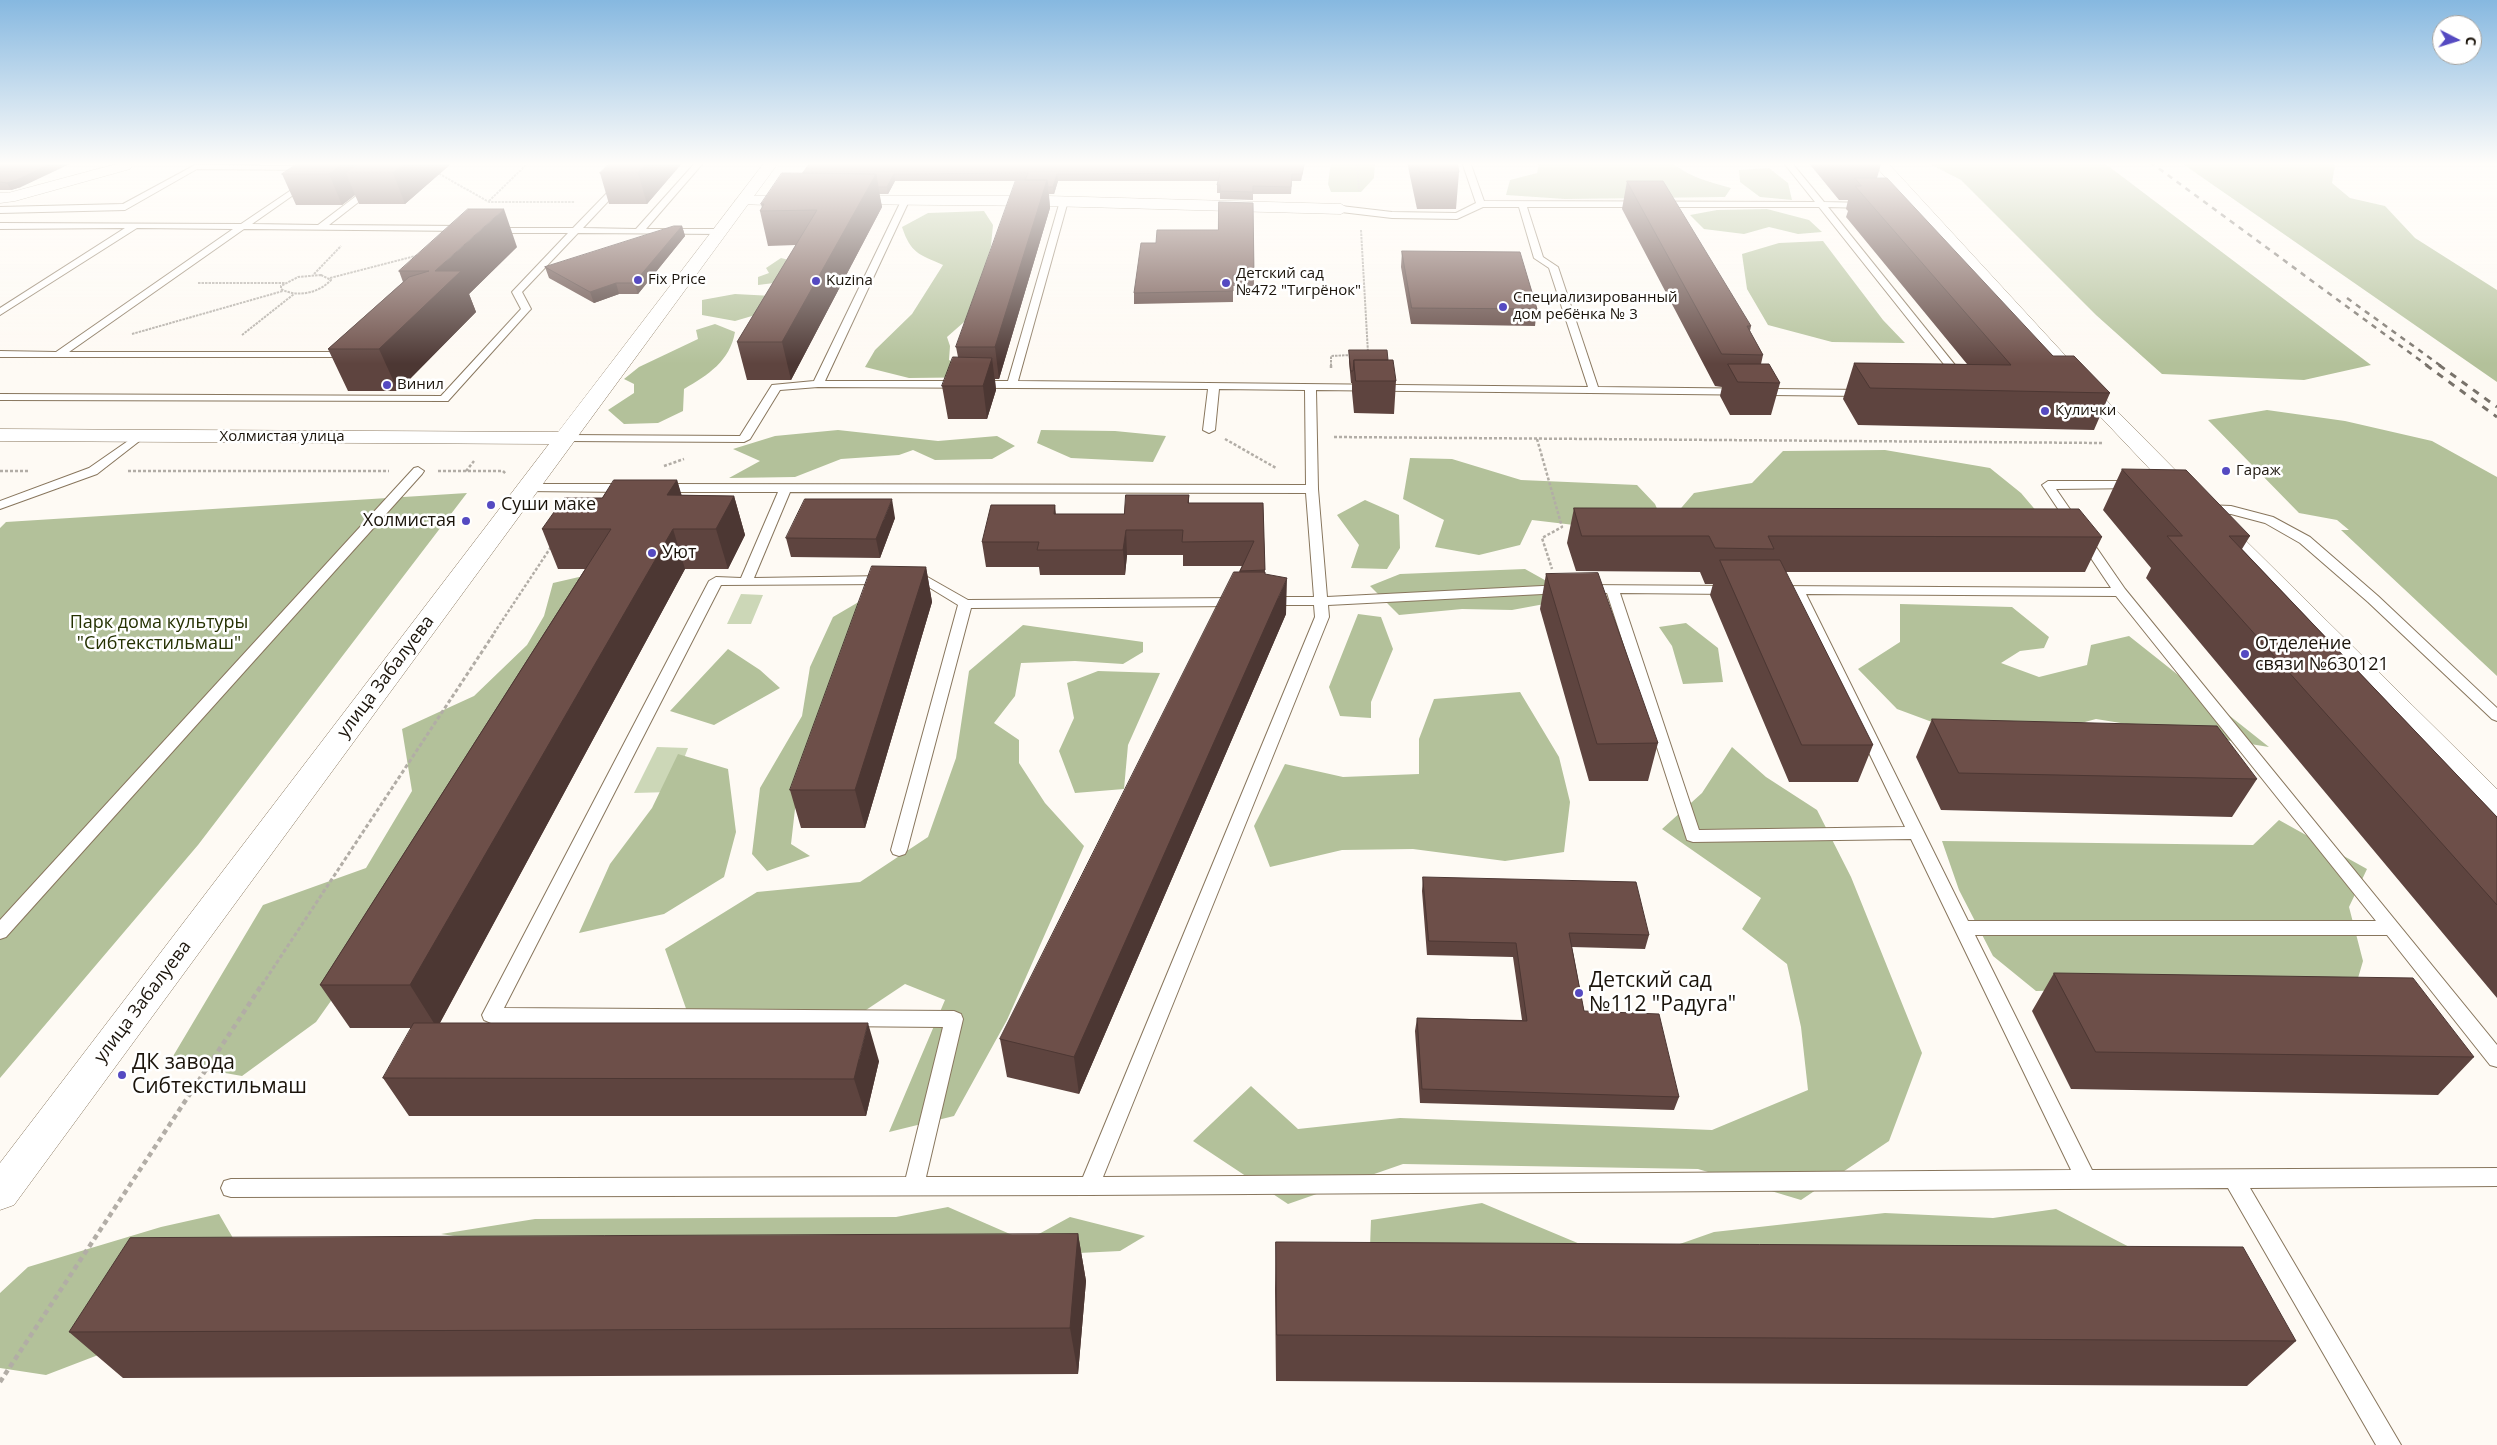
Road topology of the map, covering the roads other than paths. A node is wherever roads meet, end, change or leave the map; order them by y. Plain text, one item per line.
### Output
1 (128, 229) edge
2 (239, 229) edge
3 (403, 229) edge
4 (641, 229) edge
5 (721, 229) edge
6 (892, 229) edge
7 (1056, 229) edge
8 (1528, 229) edge
9 (1842, 229) edge
10 (1936, 229) edge
11 (576, 231) junction
12 (639, 232) junction
13 (719, 232) junction
14 (0, 312) edge
15 (0, 354) edge
16 (58, 355) junction
17 (365, 355) edge
18 (818, 384) junction
19 (1012, 384) junction
20 (1214, 386) junction
21 (1967, 386) edge
22 (1310, 387) junction
23 (1594, 390) junction
24 (1874, 393) edge
25 (0, 397) edge
26 (1209, 430) road end
27 (0, 435) edge
28 (138, 437) junction
29 (565, 438) junction
30 (418, 471) road end
31 (2161, 486) junction
32 (528, 488) junction
33 (786, 488) junction
34 (1312, 489) junction
35 (0, 505) edge
36 (2201, 508) junction
37 (746, 582) junction
38 (1612, 589) junction
39 (1797, 590) junction
40 (2120, 592) junction
41 (1321, 601) junction
42 (965, 604) junction
43 (2497, 716) edge
44 (2497, 806) edge
45 (1916, 833) junction
46 (899, 850) dead end
47 (1963, 928) junction
48 (2391, 928) junction
49 (0, 932) edge
50 (2497, 1059) edge
51 (2497, 1176) edge
52 (2233, 1178) junction
53 (2086, 1179) junction
54 (914, 1186) junction
55 (1089, 1186) junction
56 (231, 1188) dead end
57 (0, 1193) edge
58 (2389, 1445) edge

1 - 14 lane
2 - 16 lane
3 - 11 lane
4 - 12 lane
5 - 13 street, улица Забалуева
6 - 18 lane
7 - 19 lane
8 - 23 lane
9 - 21 lane
10 - 31 street
11 - 12 lane
11 - 25 lane
12 - 13 lane
13 - 29 street, улица Забалуева
15 - 16 lane
16 - 17 lane
18 - 19 lane
18 - 29 lane
19 - 20 lane
20 - 22 lane
20 - 26 lane
22 - 23 lane
22 - 34 lane
23 - 24 lane
27 - 28 street, Холмистая улица
28 - 29 street, Холмистая улица
28 - 35 lane
29 - 32 street, улица Забалуева
30 - 49 lane
31 - 36 street
31 - 40 lane
32 - 33 lane
32 - 57 street, улица Забалуева
33 - 34 lane
33 - 37 lane
34 - 41 lane
36 - 43 lane
36 - 44 street
37 - 42 lane
37 - 54 lane
38 - 39 lane
38 - 41 lane
38 - 45 lane
39 - 40 lane
39 - 45 lane
40 - 48 lane
41 - 42 lane
41 - 55 lane
42 - 46 lane
45 - 47 lane
47 - 48 lane
47 - 53 lane
48 - 50 lane
51 - 52 lane
52 - 53 lane
52 - 58 lane
53 - 55 lane
54 - 55 lane
54 - 56 lane

